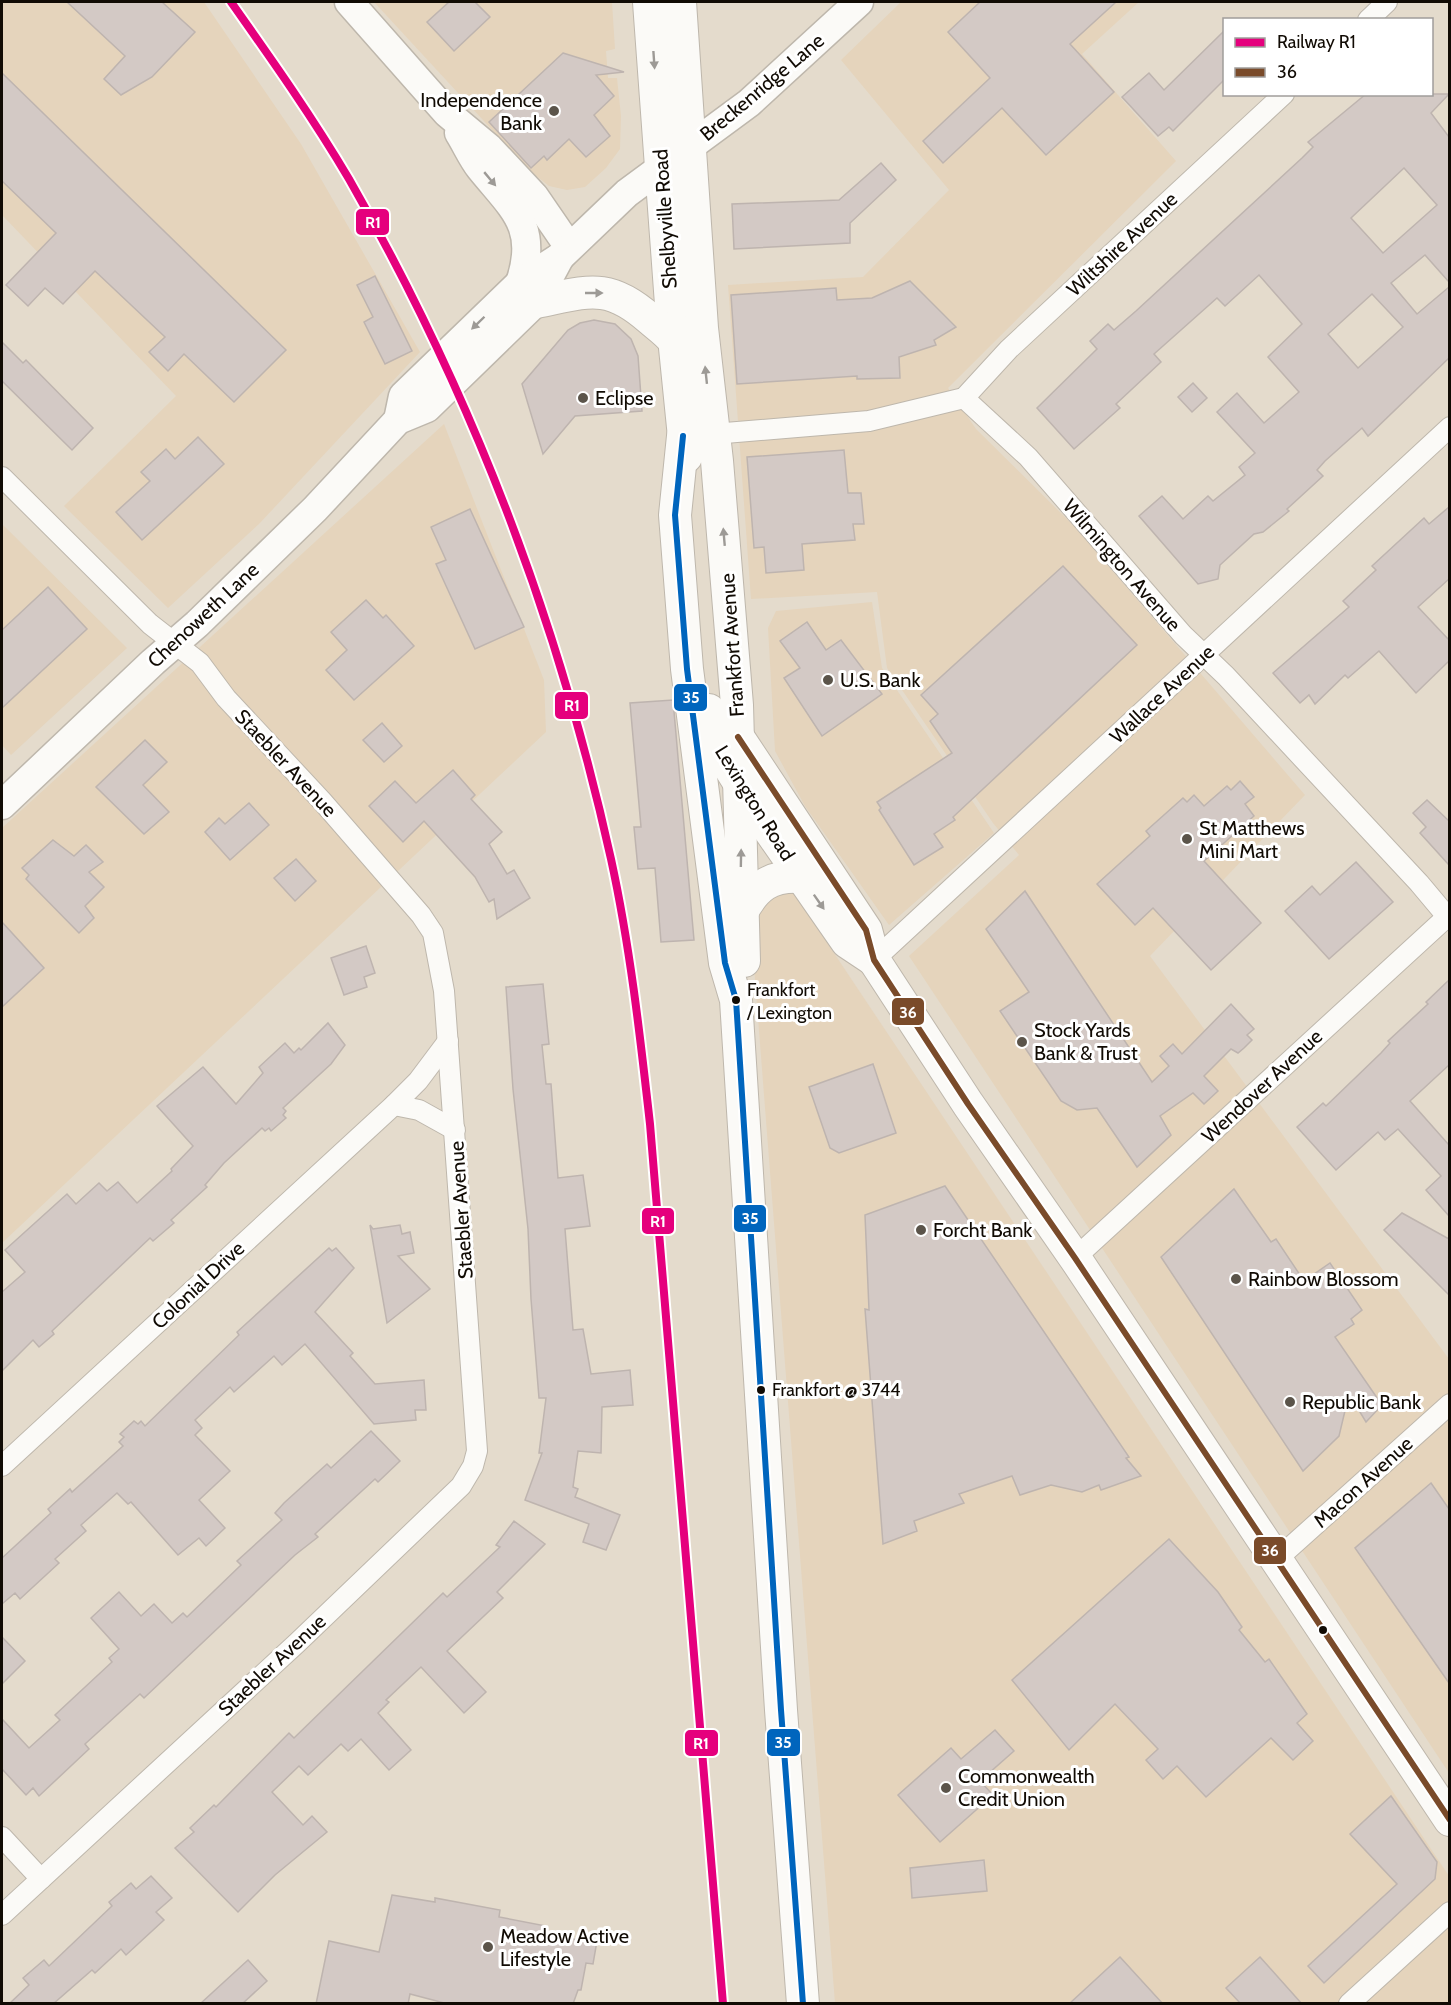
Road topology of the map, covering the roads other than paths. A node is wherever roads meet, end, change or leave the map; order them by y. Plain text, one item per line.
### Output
1 (348, 2) edge
2 (649, 2) edge
3 (680, 2) edge
4 (859, 2) edge
5 (1387, 2) edge
6 (1370, 18) edge
7 (1282, 96) edge
8 (447, 113) junction
9 (690, 148) junction
10 (663, 168) junction
11 (565, 252) junction
12 (528, 292) junction
13 (674, 341) junction
14 (964, 398) junction
15 (1449, 428) edge
16 (698, 435) junction
17 (2, 477) edge
18 (175, 643) junction
19 (1203, 656) junction
20 (738, 737) junction
21 (739, 784) junction
22 (2, 805) edge
23 (801, 877) junction
24 (741, 914) junction
25 (1448, 917) edge
26 (874, 960) junction
27 (736, 1000) junction
28 (448, 1041) junction
29 (394, 1105) junction
30 (455, 1130) junction
31 (1075, 1258) junction
32 (1449, 1404) edge
33 (2, 1466) edge
34 (1276, 1560) junction
35 (1449, 1820) edge
36 (2, 1837) edge
37 (41, 1879) junction
38 (1449, 1912) edge
39 (2, 1916) edge
40 (803, 2004) edge
41 (1349, 2004) edge

1 - 8 main road
2 -> 10 main road, Shelbyville Road
3 - 9 main road, Shelbyville Road
4 - 9 main road, Breckenridge Lane
5 - 6 street
7 - 14 street, Wiltshire Avenue
8 - 11 main road
8 -> 12 main road
9 - 10 main road, Breckenridge Lane
16 -> 9 main road, Shelbyville Road
10 - 11 main road, Chenoweth Lane
10 - 13 main road, Shelbyville Road
11 - 12 main road, Chenoweth Lane
12 -> 13 main road
12 - 18 main road, Chenoweth Lane
13 - 16 main road, Shelbyville Road
14 - 16 street
14 - 19 street, Wilmington Avenue
15 - 19 street, Wallace Avenue
20 -> 16 main road, Frankfort Avenue
16 - 21 main road, Lexington Road
16 - 27 main road, Frankfort Avenue
17 - 18 street, Staebler Avenue
18 - 22 main road, Chenoweth Lane
18 - 28 street, Staebler Avenue
19 - 25 street, Wilmington Avenue
19 - 26 street, Wallace Avenue
20 - 21 main road, Frankfort Avenue
20 - 26 main road, Lexington Road
21 - 23 main road, Lexington Road
24 -> 21 main road, Frankfort Avenue
23 - 24 main road
23 -> 26 main road, Lexington Road
24 - 27 main road, Frankfort Avenue
25 - 31 street, Wendover Avenue
26 - 31 main road, Lexington Road
27 - 40 main road, Frankfort Avenue
28 - 29 street, Colonial Drive
28 - 30 street, Staebler Avenue
29 - 30 street
29 - 33 street, Colonial Drive
30 - 37 street, Staebler Avenue
31 - 34 main road, Lexington Road
32 - 34 street, Macon Avenue
34 - 35 main road, Lexington Road
36 - 37 street
37 - 39 street, Staebler Avenue
38 - 41 street

